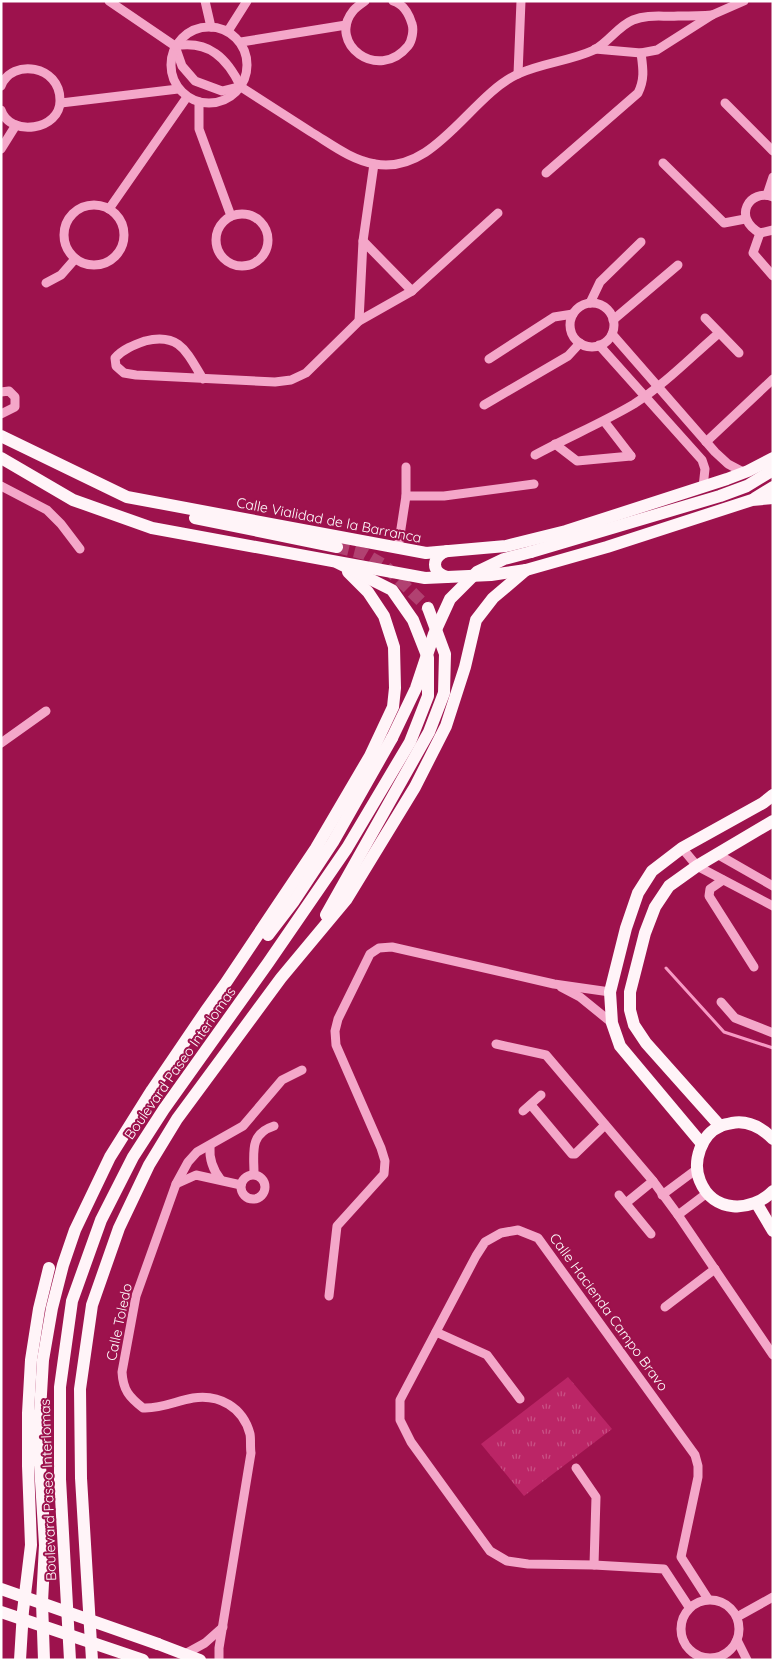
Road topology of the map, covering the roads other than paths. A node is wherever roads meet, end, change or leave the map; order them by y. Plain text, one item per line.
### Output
1 (109, 1) edge
2 (205, 1) edge
3 (247, 1) edge
4 (365, 1) edge
5 (393, 1) edge
6 (521, 1) edge
7 (744, 1) edge
8 (712, 15) junction
9 (676, 16) junction
10 (346, 25) junction
11 (211, 27) junction
12 (618, 30) junction
13 (228, 32) junction
14 (681, 36) junction
15 (241, 42) junction
16 (175, 46) junction
17 (595, 49) junction
18 (624, 52) junction
19 (641, 53) junction
20 (518, 74) junction
21 (1, 86) edge
22 (241, 87) junction
23 (178, 89) junction
24 (187, 97) junction
25 (199, 102) junction
26 (61, 103) junction
27 (725, 103) dead end
28 (1, 110) edge
29 (16, 126) junction
30 (1, 149) edge
31 (773, 151) edge
32 (663, 163) dead end
33 (374, 164) junction
34 (546, 174) dead end
35 (773, 177) edge
36 (770, 196) edge
37 (109, 210) junction
38 (498, 213) dead end
39 (231, 216) junction
40 (745, 219) junction
41 (773, 230) edge
42 (760, 233) junction
43 (363, 241) junction
44 (641, 242) dead end
45 (75, 259) junction
46 (678, 265) dead end
47 (773, 276) edge
48 (46, 283) dead end
49 (412, 291) junction
50 (590, 303) junction
51 (573, 314) junction
52 (705, 318) dead end
53 (613, 320) junction
54 (359, 321) junction
55 (719, 333) junction
56 (612, 334) junction
57 (580, 343) junction
58 (599, 345) junction
59 (739, 353) dead end
60 (489, 358) dead end
61 (203, 379) junction
62 (773, 380) edge
63 (658, 386) junction
64 (1, 392) edge
65 (645, 396) junction
66 (484, 405) dead end
67 (1, 414) edge
68 (604, 421) junction
69 (1, 436) edge
70 (706, 442) junction
71 (555, 444) junction
72 (536, 455) dead end
73 (1, 458) edge
74 (773, 458) edge
75 (406, 467) dead end
76 (773, 470) edge
77 (744, 473) junction
78 (534, 484) dead end
79 (1, 486) edge
80 (703, 487) junction
81 (773, 487) edge
82 (406, 496) junction
83 (773, 498) edge
84 (142, 500) junction
85 (752, 500) junction
86 (337, 547) tunnel mouth
87 (398, 548) junction
88 (80, 549) dead end
89 (447, 551) junction
90 (338, 563) junction
91 (526, 570) junction
92 (448, 578) junction
93 (428, 608) tunnel mouth
94 (46, 711) dead end
95 (1, 743) edge
96 (773, 795) edge
97 (773, 821) edge
98 (682, 848) junction
99 (717, 854) junction
100 (696, 866) junction
101 (723, 880) junction
102 (773, 886) edge
103 (294, 901) junction
104 (773, 906) edge
105 (312, 939) junction
106 (268, 964) junction
107 (754, 967) dead end
108 (225, 984) junction
109 (554, 984) junction
110 (610, 992) junction
111 (721, 1002) dead end
112 (612, 1023) junction
113 (773, 1033) edge
114 (496, 1044) dead end
115 (302, 1070) dead end
116 (540, 1095) dead end
117 (531, 1105) junction
118 (524, 1111) dead end
119 (274, 1126) dead end
120 (605, 1126) junction
121 (720, 1126) junction
122 (773, 1139) edge
123 (702, 1144) junction
124 (210, 1146) junction
125 (697, 1169) junction
126 (254, 1174) junction
127 (221, 1180) junction
128 (653, 1181) junction
129 (176, 1184) junction
130 (241, 1185) junction
131 (773, 1190) edge
132 (707, 1193) junction
133 (619, 1195) dead end
134 (662, 1195) junction
135 (626, 1203) junction
136 (756, 1204) junction
137 (678, 1215) junction
138 (773, 1231) edge
139 (651, 1234) dead end
140 (49, 1268) dead end
141 (715, 1269) junction
142 (329, 1296) dead end
143 (665, 1307) dead end
144 (436, 1332) junction
145 (773, 1355) edge
146 (520, 1399) dead end
147 (576, 1468) dead end
148 (594, 1565) junction
149 (1, 1590) edge
150 (773, 1597) edge
151 (708, 1599) junction
152 (689, 1607) junction
153 (1, 1612) edge
154 (736, 1617) junction
155 (224, 1627) junction
156 (737, 1640) junction
157 (185, 1654) junction
158 (718, 1659) edge
159 (20, 1660) edge
160 (44, 1660) edge
161 (70, 1660) edge
162 (92, 1660) edge
163 (143, 1660) edge
164 (200, 1660) edge
165 (219, 1660) edge
166 (747, 1660) edge

1 - 16 street
2 - 11 street
3 - 13 street
4 - 10 street
5 - 10 street
6 - 20 street
7 - 8 street
8 - 9 street
8 - 14 street
9 - 12 street
9 - 14 street
10 - 15 street
11 - 13 street
11 - 16 street
12 - 17 street
12 - 18 street
13 - 15 street
14 - 19 street
15 - 22 street
16 - 22 street
16 - 22 street
16 - 23 street
17 - 18 street
17 - 20 street
18 - 19 street
19 - 34 street
20 - 33 street
21 - 26 street
22 - 25 street
22 - 33 street
23 - 24 street
23 - 26 street
24 - 25 street
24 - 37 street
25 - 39 street
26 - 29 street
27 - 31 street
28 - 29 street
29 - 30 street
32 - 40 street
33 - 43 street
35 - 36 street
36 - 40 street
37 - 45 street
37 - 45 street
38 - 49 street
39 - 39 street
40 - 42 street
41 - 42 street
42 - 47 street
43 - 49 street
43 - 54 street
44 - 50 street
45 - 48 street
46 - 53 street
49 - 54 street
50 - 51 street
50 - 53 street
51 - 57 street
51 - 60 street
52 - 55 street
53 - 56 street
54 - 61 street
55 - 59 street
55 - 63 street
56 - 58 street
56 - 63 street
57 - 58 street
57 - 66 street
58 - 65 street
61 - 61 street
62 - 70 street
63 - 65 street
63 - 70 street
64 - 67 street
65 - 68 street
65 - 80 street
68 - 71 street
68 - 71 street
69 - 84 main road, Calle Vialidad de la Barranca
70 - 77 street
71 - 72 street
73 - 90 main road
74 - 77 main road, Calle Vialidad de la Barranca
75 - 82 street
76 - 103 main road, bridge
77 - 80 main road, Calle Vialidad de la Barranca
78 - 82 street
79 - 88 street
80 - 89 main road, Calle Vialidad de la Barranca
81 - 85 main road
82 - 87 street
83 - 85 main road
84 - 86 main road
84 - 87 main road, Calle Vialidad de la Barranca
85 - 91 main road
87 - 89 main road, Calle Vialidad de la Barranca
89 - 92 main road
90 - 92 main road
90 - 106 main road, Boulevard Paseo Interlomas
90 - 108 main road
91 - 92 main road
91 - 105 main road
93 - 105 main road
94 - 95 street
96 - 98 main road
97 - 99 main road
98 - 100 street
98 - 110 main road
99 - 100 main road
99 - 102 street
100 - 101 street
100 - 121 main road
101 - 104 street
101 - 107 street
103 - 106 main road
103 - 108 main road
105 - 162 main road
106 - 161 main road, Boulevard Paseo Interlomas
108 - 160 main road
109 - 110 street
109 - 112 street
109 - 142 street
110 - 112 main road
111 - 113 street
112 - 123 main road
114 - 120 street
115 - 124 street, Calle Toledo
116 - 117 street
117 - 118 street
117 - 120 street
119 - 126 street
120 - 128 street
121 - 122 main road
121 - 123 main road
123 - 125 main road
124 - 127 street
124 - 129 street, Calle Toledo
125 - 132 main road
125 - 134 street
126 - 130 street
126 - 130 street
127 - 129 street
127 - 130 street
128 - 134 street
128 - 135 street
129 - 155 street, Calle Toledo
131 - 136 main road
132 - 136 main road
132 - 137 street
133 - 135 street
134 - 137 street
135 - 139 street
136 - 138 main road
137 - 141 street
140 - 159 main road
141 - 143 street
141 - 145 street
144 - 146 street
144 - 148 street, Calle Hacienda Campo Bravo
144 - 151 street, Calle Hacienda Campo Bravo
147 - 148 street
148 - 152 street, Calle Hacienda Campo Bravo
149 - 157 main road, bridge
150 - 154 street
151 - 152 street
151 - 154 street
152 - 158 street
153 - 163 main road, bridge
154 - 156 street
155 - 157 street
155 - 165 street, Calle Toledo
156 - 158 street
156 - 166 street
157 - 164 main road

